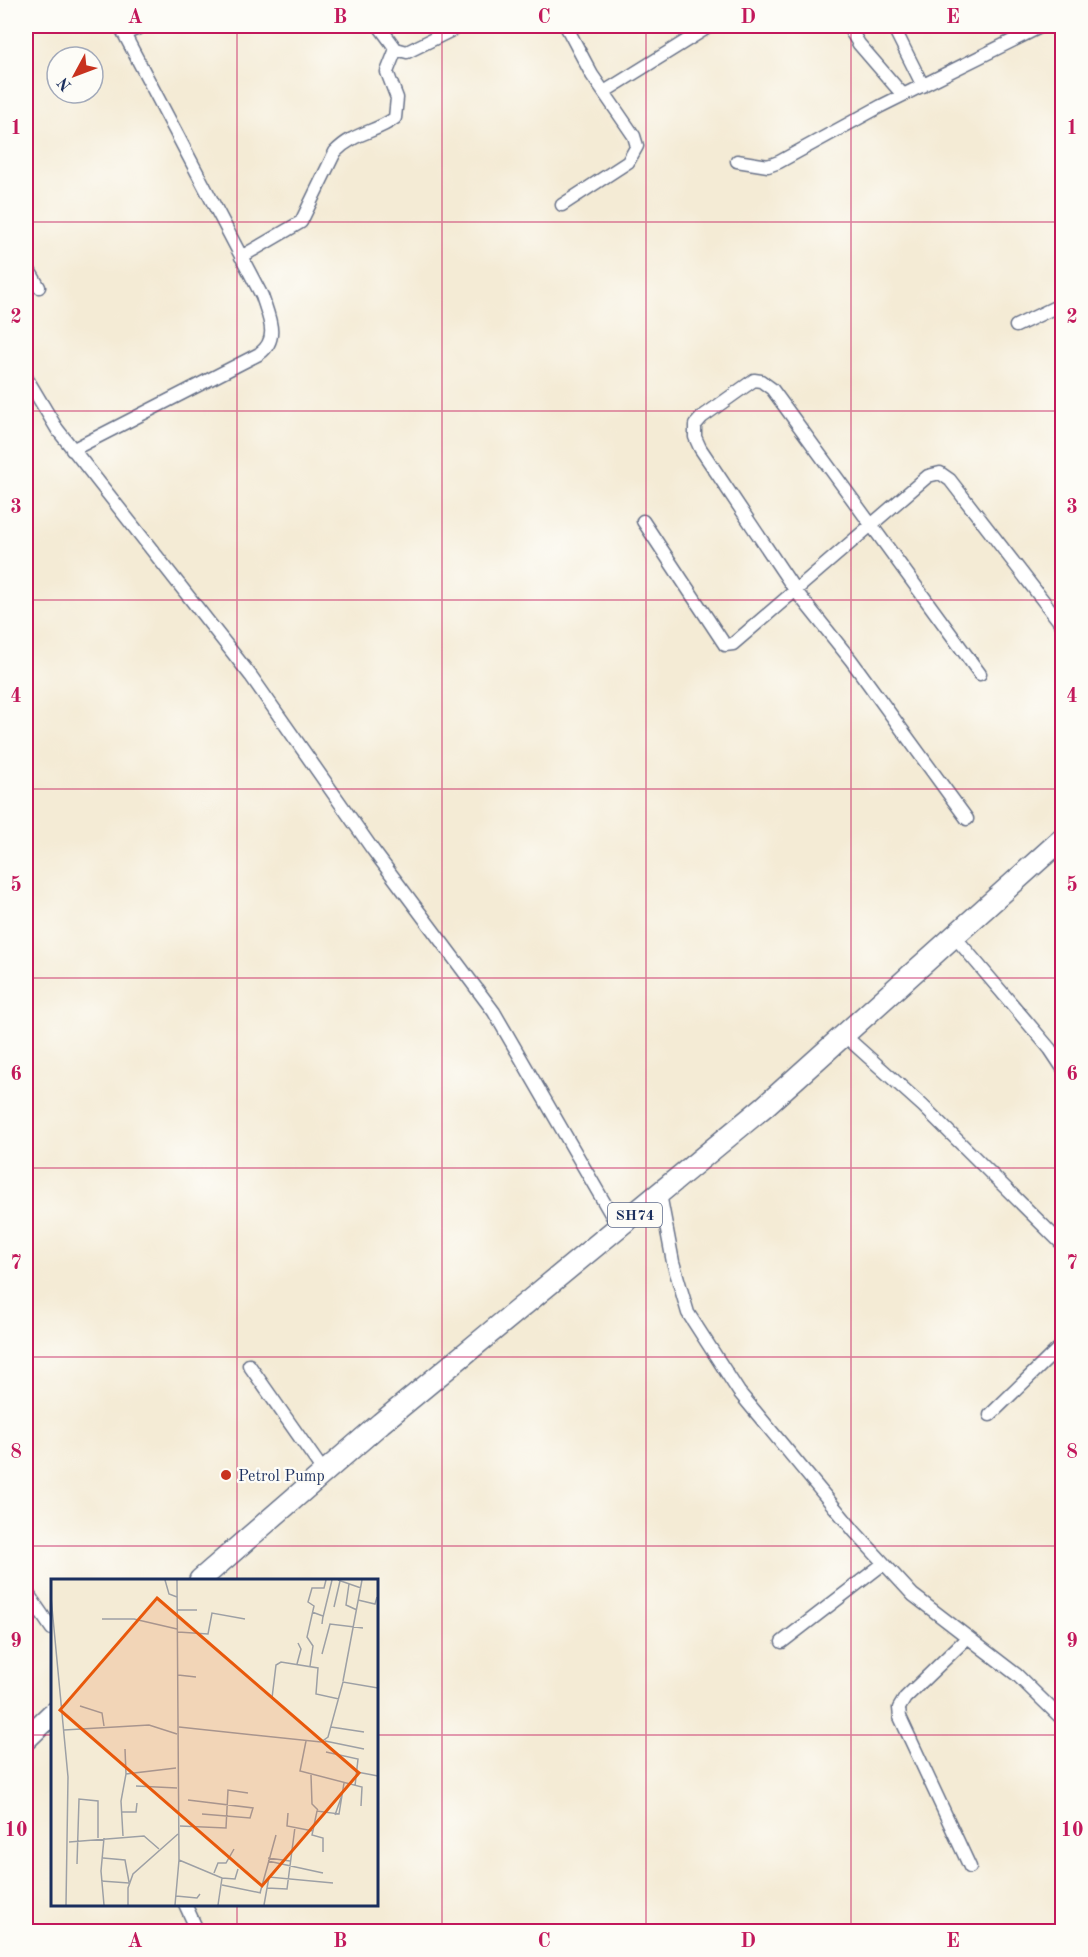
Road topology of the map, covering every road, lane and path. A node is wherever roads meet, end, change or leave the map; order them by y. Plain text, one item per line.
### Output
1 (142, 26) edge
2 (380, 26) edge
3 (460, 26) edge
4 (566, 26) edge
5 (710, 26) edge
6 (848, 26) edge
7 (893, 26) edge
8 (1042, 26) edge
9 (122, 30) edge
10 (396, 49) junction
11 (923, 86) junction
12 (604, 92) junction
13 (903, 95) junction
14 (737, 161) dead end
15 (562, 205) dead end
16 (242, 257) junction
17 (26, 265) edge
18 (39, 287) dead end
19 (1062, 304) edge
20 (1016, 326) dead end
21 (26, 377) edge
22 (72, 450) junction
23 (643, 522) dead end
24 (870, 526) junction
25 (795, 590) junction
26 (1062, 625) edge
27 (980, 674) dead end
28 (967, 819) dead end
29 (1062, 839) edge
30 (955, 937) junction
31 (845, 1036) junction
32 (1062, 1067) edge
33 (660, 1194) junction
34 (619, 1228) junction
35 (1062, 1244) edge
36 (1062, 1345) edge
37 (249, 1365) dead end
38 (990, 1414) dead end
39 (324, 1472) junction
40 (883, 1564) junction
41 (202, 1579) edge
42 (26, 1592) edge
43 (51, 1628) edge
44 (968, 1638) junction
45 (782, 1642) dead end
46 (1062, 1660) edge
47 (1062, 1685) edge
48 (51, 1715) edge
49 (1062, 1719) edge
50 (26, 1739) edge
51 (970, 1867) dead end
52 (185, 1906) edge
53 (198, 1932) edge

1 - 9 street
2 - 10 street
3 - 10 street
4 - 12 street
5 - 12 street
6 - 13 street
7 - 11 street
8 - 11 street
9 - 16 street
10 - 16 street
11 - 13 street
12 - 15 street
13 - 14 street
16 - 22 street
17 - 18 street
19 - 20 street
21 - 22 street
22 - 34 street
23 - 25 street
24 - 25 street
24 - 25 street
24 - 26 street
24 - 27 street
25 - 28 street
29 - 30 highway, SH74
30 - 31 highway, SH74
30 - 32 street
31 - 33 highway, SH74
31 - 35 street
33 - 34 highway, SH74
33 - 40 street
34 - 39 highway, SH74
36 - 38 street
37 - 39 street
39 - 41 highway, SH74
40 - 44 street
40 - 45 street
42 - 43 street
44 - 49 street
44 - 51 street
46 - 47 lane
48 - 50 highway
52 - 53 street

